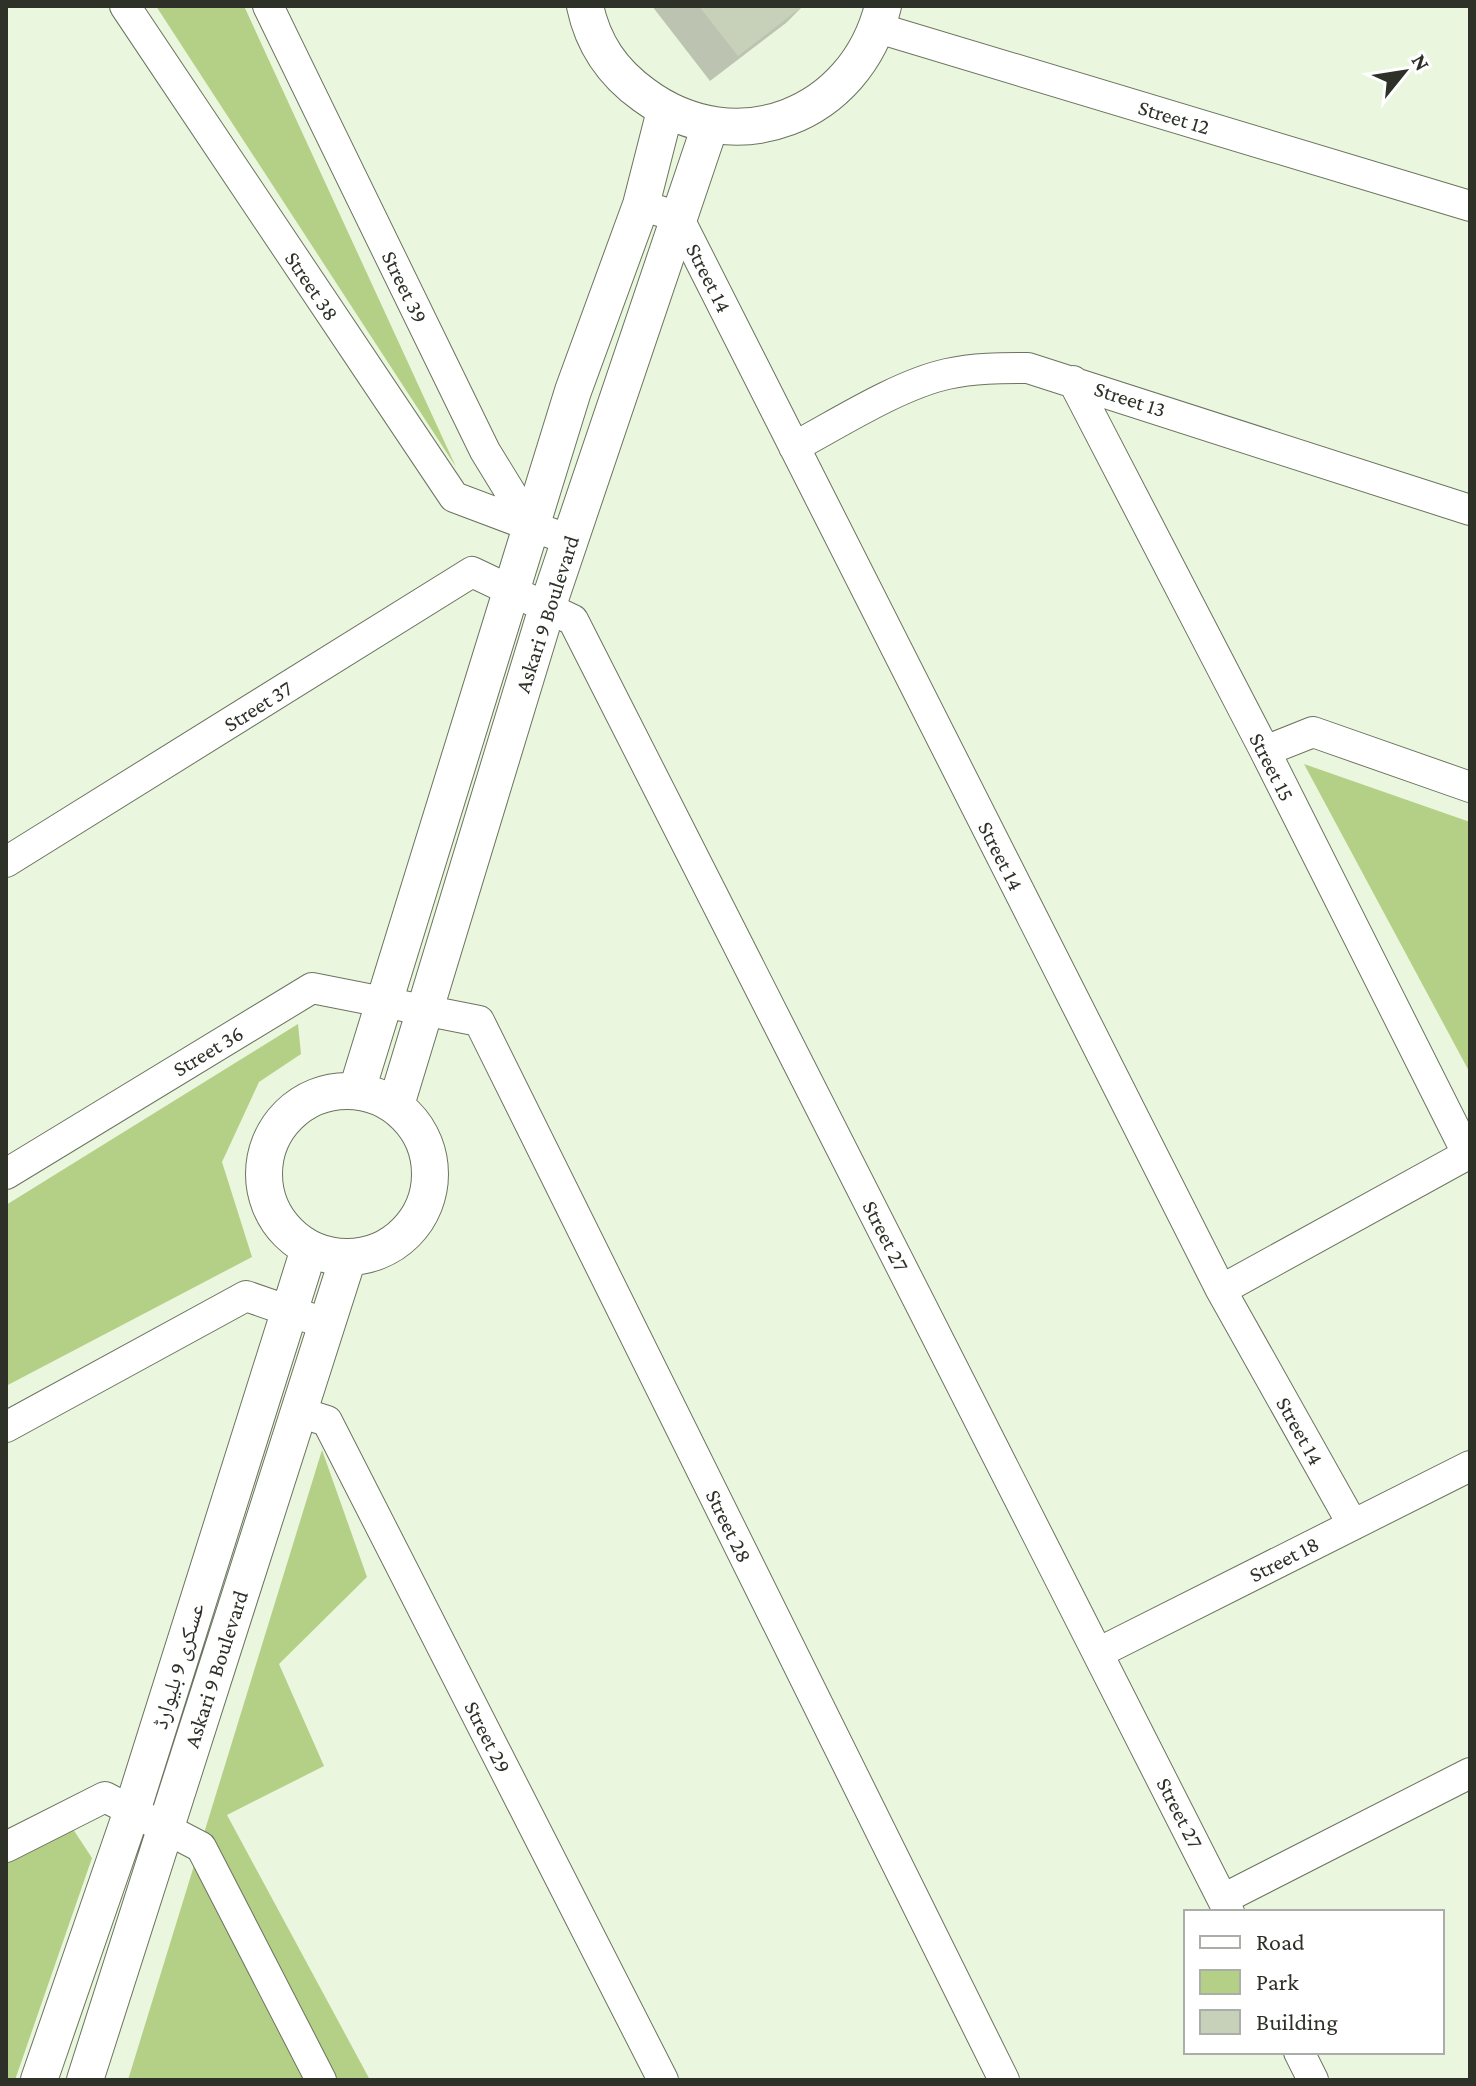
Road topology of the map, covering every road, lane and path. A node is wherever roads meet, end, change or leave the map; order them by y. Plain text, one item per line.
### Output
1 (125, 6) edge
2 (268, 6) edge
3 (585, 6) edge
4 (881, 17) edge
5 (665, 111) junction
6 (710, 126) junction
7 (641, 205) junction
8 (1470, 206) edge
9 (678, 217) junction
10 (1073, 381) junction
11 (794, 447) junction
12 (1470, 510) edge
13 (531, 526) junction
14 (570, 540) junction
15 (511, 591) junction
16 (547, 608) junction
17 (1265, 751) junction
18 (1470, 787) edge
19 (6, 862) edge
20 (382, 1001) junction
21 (425, 1010) junction
22 (357, 1090) junction
23 (396, 1105) junction
24 (1469, 1154) edge
25 (6, 1174) edge
26 (309, 1249) junction
27 (348, 1258) junction
28 (1221, 1290) junction
29 (290, 1311) junction
30 (327, 1324) junction
31 (299, 1412) junction
32 (6, 1427) edge
33 (1470, 1466) edge
34 (1353, 1525) junction
35 (1098, 1653) junction
36 (1469, 1775) edge
37 (132, 1811) junction
38 (164, 1827) junction
39 (6, 1847) edge
40 (1226, 1906) edge
41 (1300, 2054) edge
42 (39, 2080) edge
43 (85, 2080) edge
44 (321, 2080) edge
45 (663, 2080) edge
46 (1004, 2080) edge
47 (1313, 2080) edge

1 - 13 street, Street 38
2 - 13 street, Street 39
3 - 5 street
4 - 6 street
4 - 8 street, Street 12
5 - 6 street
5 - 7 street, Askari 9 Boulevard
6 - 9 street, Askari 9 Boulevard
7 - 9 street, Street 14
7 - 13 street, Askari 9 Boulevard
9 - 11 street, Street 14
9 - 14 street, Askari 9 Boulevard
10 - 11 street, Street 13
10 - 12 street, Street 13
10 - 17 street, Street 15
11 - 28 street, Street 14
13 - 14 street
13 - 15 street, Askari 9 Boulevard
14 - 16 street, Askari 9 Boulevard
15 - 16 street, Street 27
15 - 19 street, Street 37
15 - 20 street, Askari 9 Boulevard
16 - 21 street, Askari 9 Boulevard
16 - 35 street, Street 27
17 - 18 street
17 - 24 street, Street 15
20 - 21 street, Street 36
20 - 22 street, Askari 9 Boulevard
20 - 25 street, Street 36
21 - 23 street, Askari 9 Boulevard
21 - 46 street, Street 28
22 - 23 street
22 - 26 street
23 - 27 street
24 - 28 street
26 - 27 street
26 - 29 street, عسکری 9 بلیوارڈ
27 - 30 street, Askari 9 Boulevard
28 - 34 street, Street 14
29 - 30 street
29 - 32 street
29 - 37 street, عسکری 9 بلیوارڈ
30 - 31 street, Askari 9 Boulevard
31 - 38 street, Askari 9 Boulevard
31 - 45 street, Street 29
33 - 34 street, Street 18
34 - 35 street, Street 18
35 - 40 street, Street 27
36 - 40 street
37 - 38 street
37 - 39 street
37 - 42 street, عسکری 9 بلیوارڈ
38 - 43 street, Askari 9 Boulevard
38 - 44 street
41 - 47 street

